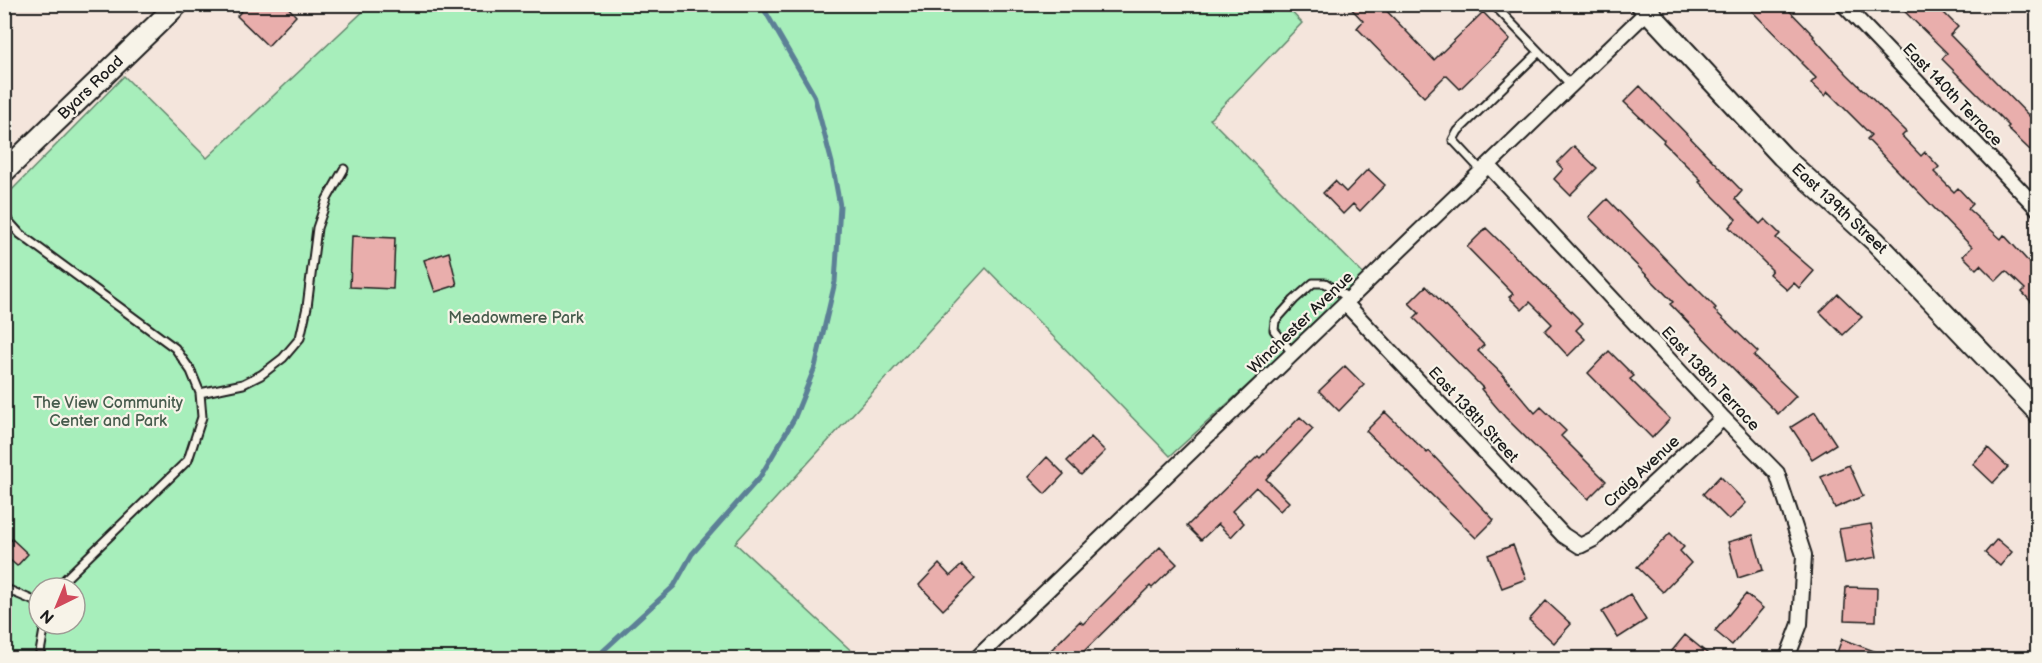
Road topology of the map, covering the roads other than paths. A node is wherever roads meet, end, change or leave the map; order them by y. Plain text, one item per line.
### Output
1 (178, 4) edge
2 (1493, 4) edge
3 (1843, 4) edge
4 (1648, 7) edge
5 (1539, 52) junction
6 (1571, 85) junction
7 (344, 169) dead end
8 (1486, 169) junction
9 (4, 172) edge
10 (2037, 209) edge
11 (4, 216) edge
12 (1348, 301) junction
13 (1293, 354) junction
14 (200, 393) junction
15 (2037, 412) edge
16 (1723, 418) junction
17 (1580, 546) joint
18 (68, 576) edge
19 (4, 588) edge
20 (27, 598) edge
21 (43, 636) edge
22 (39, 658) edge
23 (977, 658) edge
24 (1786, 658) edge

1 - 9 street, Byars Road
2 - 5 lane
3 - 10 street, East 140th Terrace
4 - 6 street, Winchester Avenue
4 - 15 street, East 139th Street
5 - 6 lane
5 - 8 lane
6 - 8 street, Winchester Avenue
7 - 14 lane
8 - 12 street, Winchester Avenue
8 - 16 street, East 138th Terrace
11 - 14 lane
12 - 13 street, Winchester Avenue
12 - 13 lane
12 - 17 street, East 138th Street
13 - 23 street, Winchester Avenue
14 - 18 lane
16 - 17 street, Craig Avenue
16 - 24 street, East 138th Terrace
19 - 20 lane
21 - 22 lane

